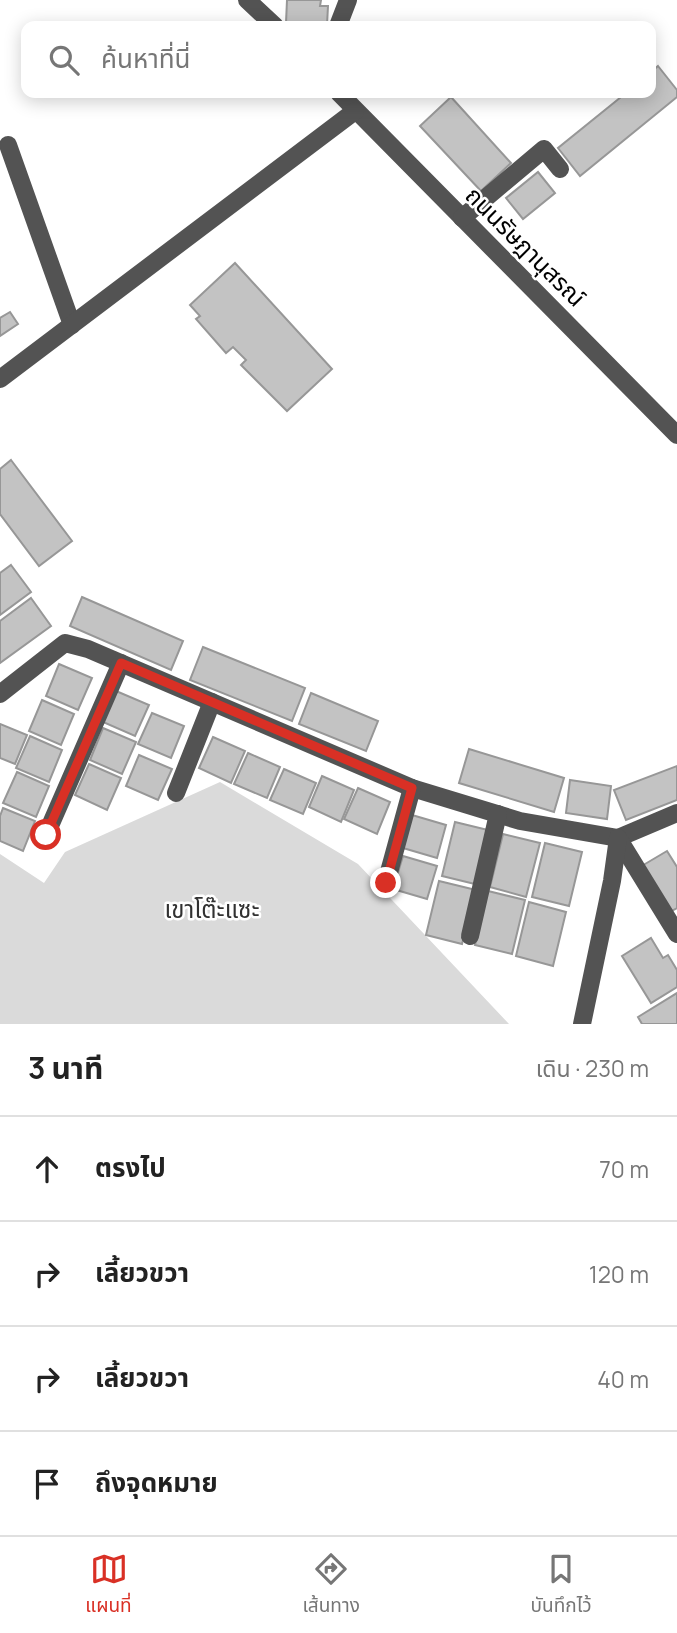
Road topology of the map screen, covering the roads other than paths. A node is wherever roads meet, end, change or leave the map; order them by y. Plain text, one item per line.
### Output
1 (247, 0) edge
2 (348, 0) edge
3 (270, 21) edge
4 (340, 21) edge
5 (343, 98) edge
6 (355, 111) junction
7 (8, 145) dead end
8 (560, 169) dead end
9 (462, 218) junction
10 (72, 325) junction
11 (0, 379) edge
12 (677, 435) edge
13 (121, 663) junction
14 (0, 694) edge
15 (212, 702) junction
16 (412, 788) junction
17 (176, 793) dead end
18 (677, 813) edge
19 (498, 814) junction
20 (46, 835) dead end
21 (618, 838) junction
22 (386, 883) dead end
23 (677, 934) edge
24 (470, 936) dead end
25 (582, 1024) edge

1 - 3 street
2 - 4 street
5 - 6 street, ถนนรัษฎานุสรณ์
6 - 9 street, ถนนรัษฎานุสรณ์
6 - 10 street
7 - 10 street
8 - 9 street
9 - 12 street, ถนนรัษฎานุสรณ์
10 - 11 street
13 - 14 street
13 - 15 street
13 - 20 street
15 - 16 street
15 - 17 street
16 - 19 street
16 - 22 street
18 - 21 street
19 - 21 street
19 - 24 street
21 - 23 street
21 - 25 street

